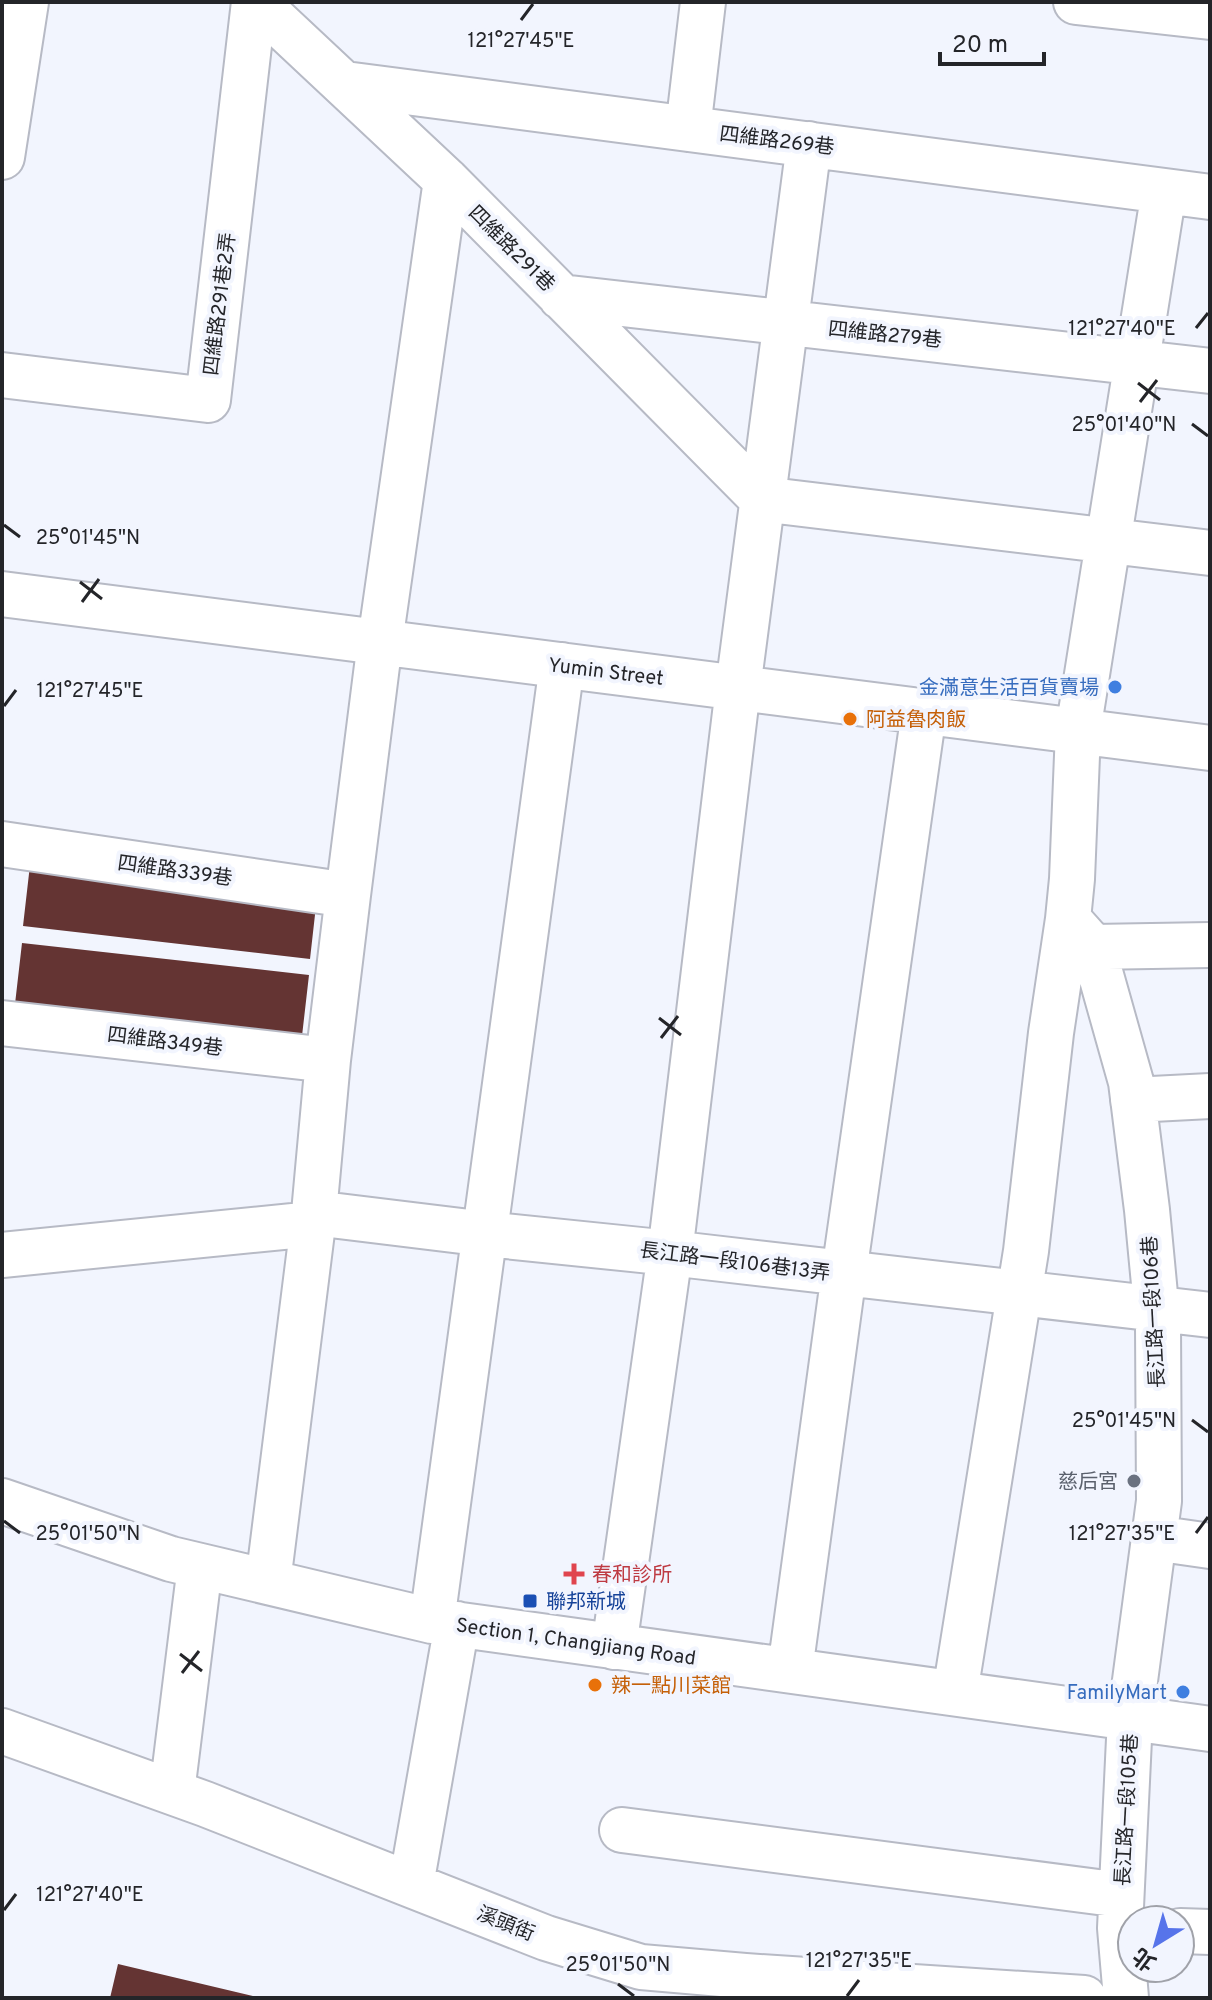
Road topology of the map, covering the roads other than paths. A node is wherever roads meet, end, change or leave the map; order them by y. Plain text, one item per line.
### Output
1 (26, 2) edge
2 (255, 2) edge
3 (703, 2) edge
4 (1076, 2) edge
5 (1210, 17) edge
6 (345, 84) junction
7 (688, 129) junction
8 (809, 144) junction
9 (2, 157) edge
10 (446, 180) junction
11 (1164, 191) junction
12 (1210, 197) edge
13 (561, 297) junction
14 (785, 323) junction
15 (1136, 363) junction
16 (1210, 371) edge
17 (2, 375) edge
18 (762, 499) junction
19 (1108, 541) junction
20 (1210, 553) edge
21 (2, 594) edge
22 (380, 642) junction
23 (562, 665) junction
24 (738, 688) junction
25 (924, 712) junction
26 (1078, 731) junction
27 (1210, 748) edge
28 (2, 844) edge
29 (348, 895) junction
30 (1080, 933) junction
31 (1210, 945) edge
32 (2, 1023) edge
33 (328, 1060) junction
34 (1210, 1096) edge
35 (1133, 1100) junction
36 (313, 1218) junction
37 (486, 1234) junction
38 (670, 1253) junction
39 (2, 1255) edge
40 (844, 1273) junction
41 (1020, 1293) junction
42 (1156, 1310) junction
43 (1210, 1315) edge
44 (2, 1501) edge
45 (1154, 1538) junction
46 (1210, 1546) edge
47 (200, 1566) junction
48 (268, 1582) junction
49 (444, 1622) junction
50 (614, 1647) junction
51 (790, 1670) junction
52 (955, 1693) junction
53 (1130, 1718) junction
54 (1210, 1729) edge
55 (2, 1731) edge
56 (172, 1792) junction
57 (622, 1830) dead end
58 (411, 1885) junction
59 (1125, 1904) edge
60 (1116, 1915) edge
61 (1084, 1998) edge

1 - 9 street
2 - 6 street, 四維路291巷
2 - 17 street, 四維路291巷2弄
3 - 7 street
4 - 5 street
6 - 7 street, 四維路269巷
6 - 10 street, 四維路291巷
7 - 8 street, 四維路269巷
8 - 11 street, 四維路269巷
8 - 14 street
10 - 13 street, 四維路291巷
10 - 22 street
11 - 12 street, 四維路269巷
11 - 15 street
13 - 14 street, 四維路279巷
13 - 18 street, 四維路291巷
14 - 15 street, 四維路279巷
14 - 18 street
15 - 16 street, 四維路279巷
15 - 19 street
18 - 19 street
18 - 24 street
19 - 20 street
19 - 26 street
21 - 22 street, Yumin Street
22 - 23 street, Yumin Street
22 - 29 street
23 - 24 street, Yumin Street
23 - 37 street
24 - 25 street, Yumin Street
24 - 38 street
25 - 26 street, Yumin Street
25 - 40 street
26 - 27 street, Yumin Street
26 - 30 street
28 - 29 street, 四維路339巷
29 - 33 street
30 - 31 street
30 - 35 street, 長江路一段106巷
30 - 41 street
32 - 33 street, 四維路349巷
33 - 36 street
34 - 35 street
35 - 42 street, 長江路一段106巷
36 - 37 street, 長江路一段106巷13弄
36 - 39 street, 長江路一段106巷13弄
36 - 48 street
37 - 38 street, 長江路一段106巷13弄
37 - 49 street
38 - 40 street, 長江路一段106巷13弄
38 - 50 street
40 - 41 street, 長江路一段106巷13弄
40 - 51 street
41 - 42 street, 長江路一段106巷13弄
41 - 52 street
42 - 43 street, 長江路一段106巷13弄
42 - 45 street, 長江路一段106巷
44 - 47 street, Section 1, Changjiang Road
45 - 46 street
45 - 53 street, 長江路一段106巷
47 - 48 street, Section 1, Changjiang Road
47 - 56 street
48 - 49 street, Section 1, Changjiang Road
49 - 50 street, Section 1, Changjiang Road
49 - 58 street
50 - 51 street, Section 1, Changjiang Road
51 - 52 street, Section 1, Changjiang Road
52 - 53 street, Section 1, Changjiang Road
53 - 54 street, Section 1, Changjiang Road
53 - 59 street, 長江路一段105巷
55 - 56 street, 溪頭街
56 - 58 street, 溪頭街
57 - 60 street
58 - 61 street, 溪頭街

